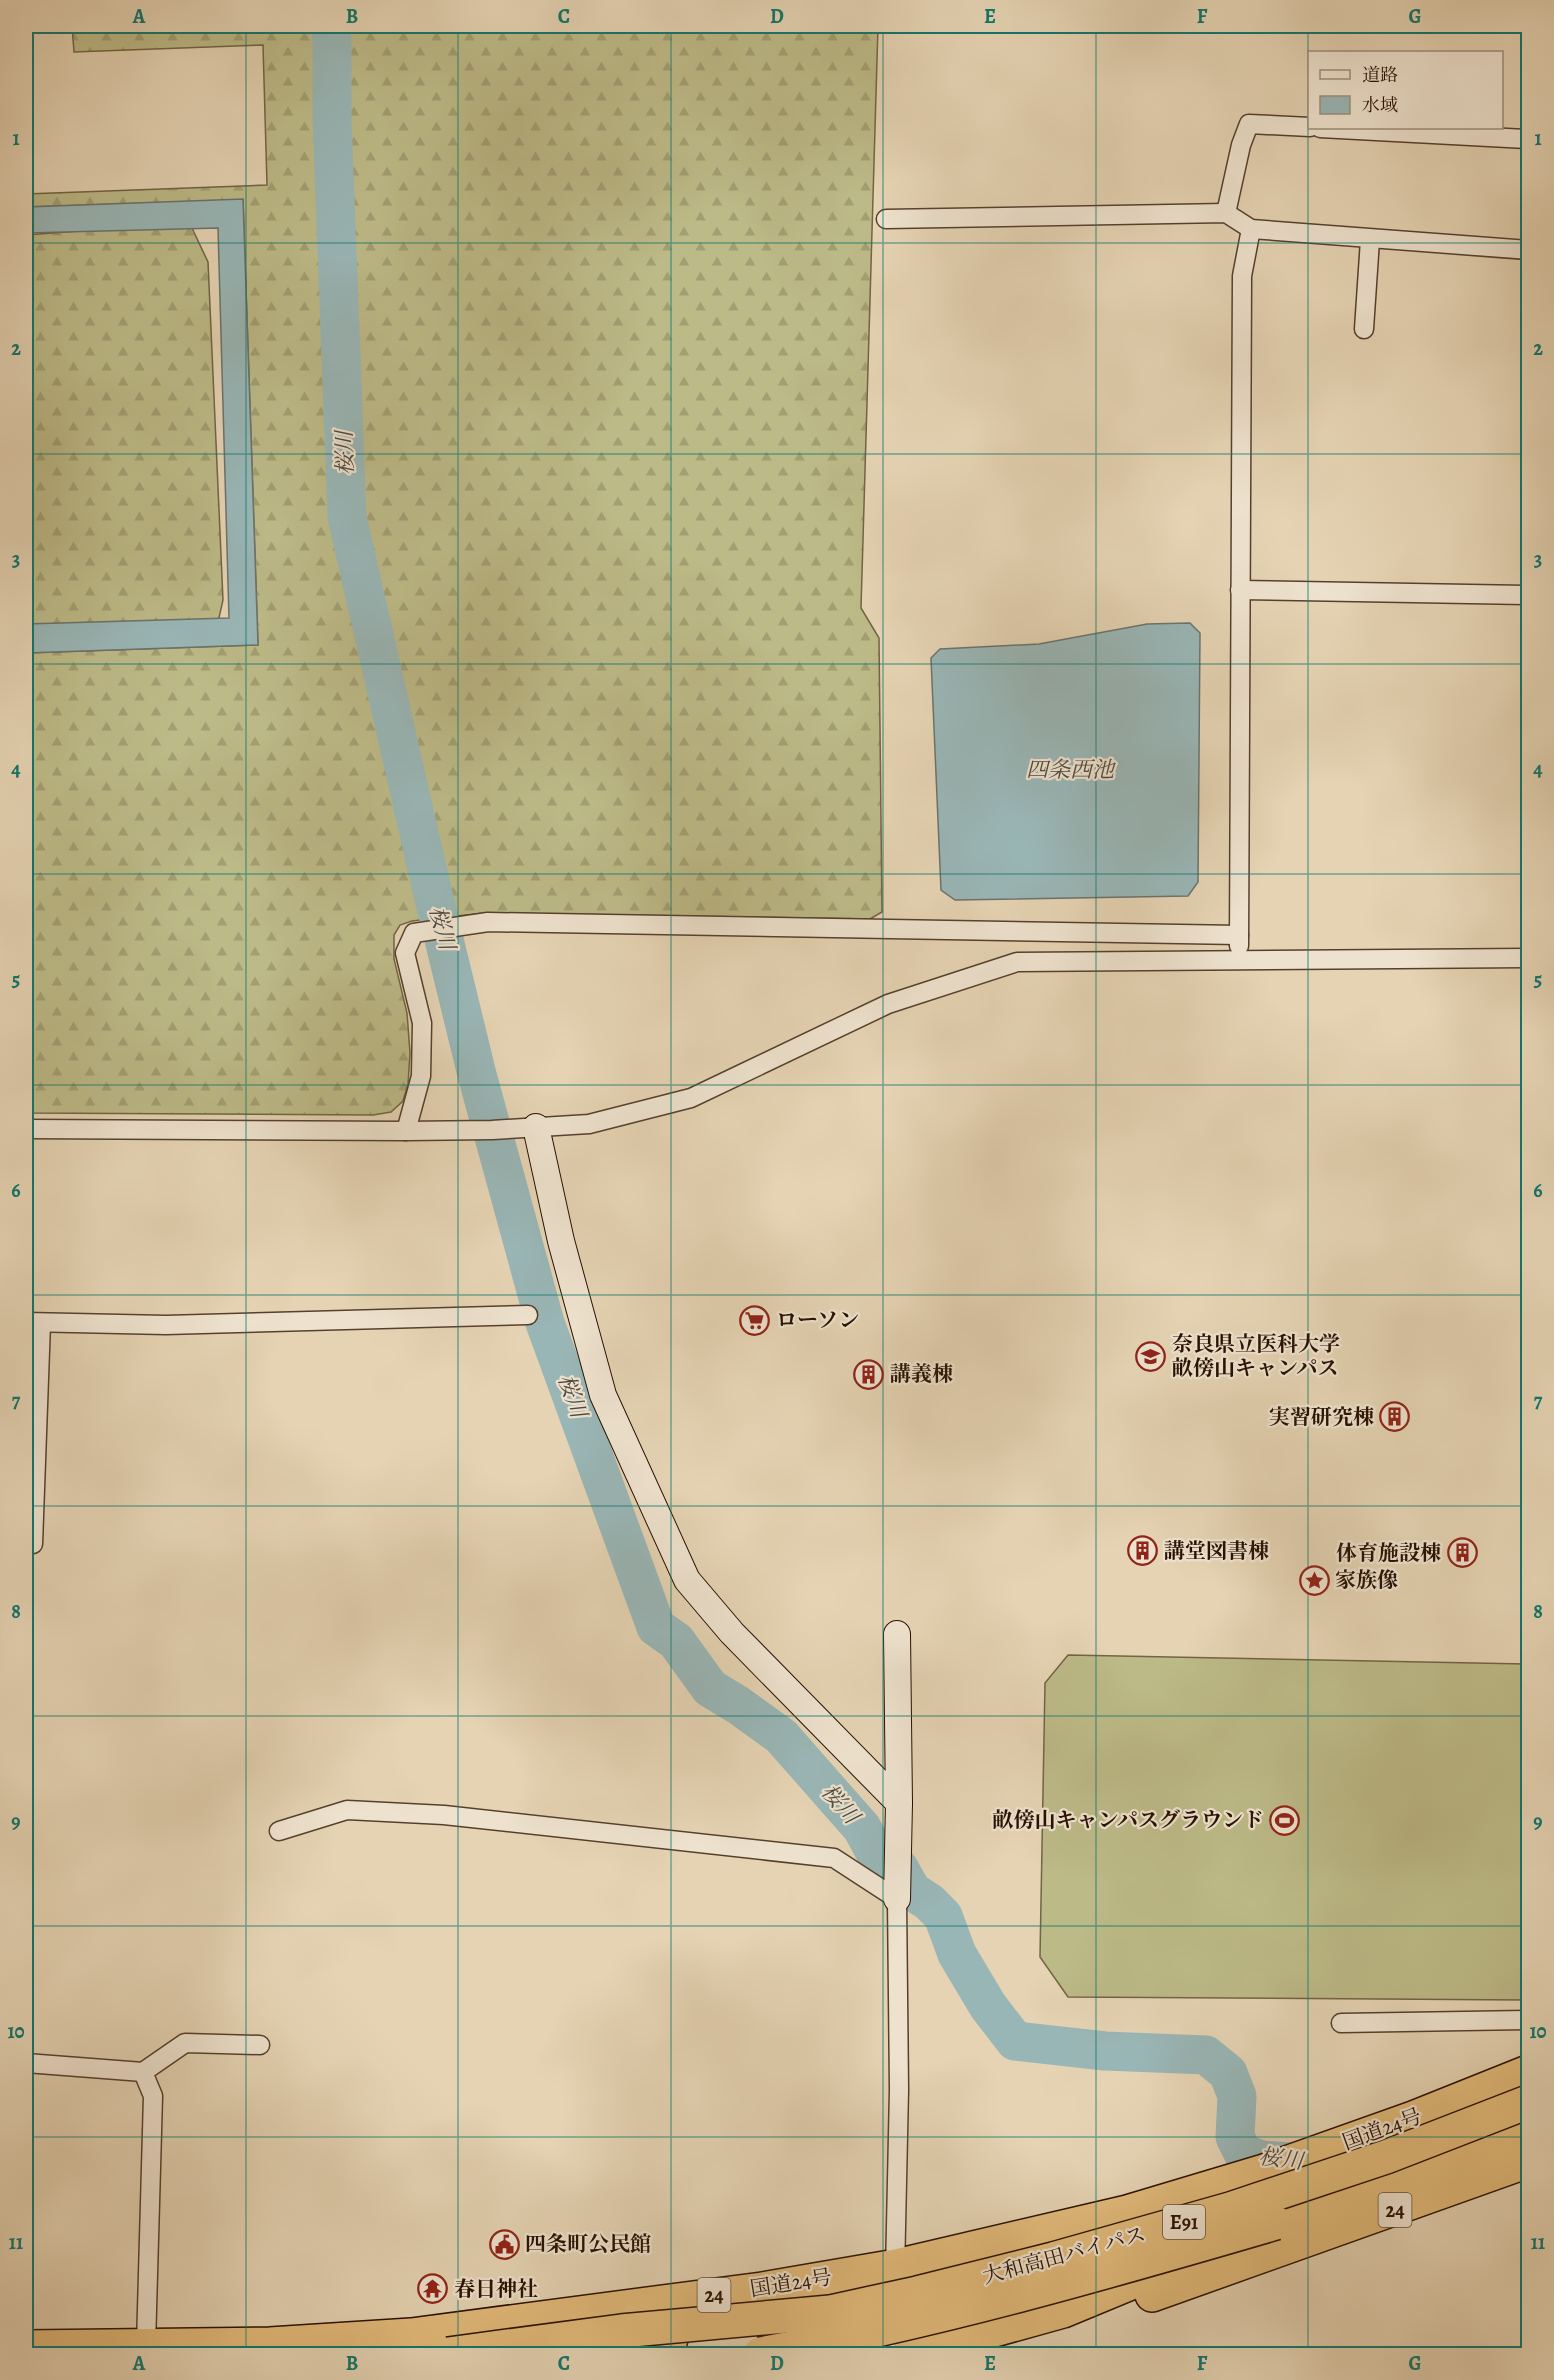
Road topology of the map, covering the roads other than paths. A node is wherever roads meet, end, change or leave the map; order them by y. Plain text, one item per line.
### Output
1 (1308, 127) edge
2 (1339, 129) edge
3 (1528, 139) edge
4 (1226, 213) junction
5 (886, 219) dead end
6 (1251, 229) junction
7 (1370, 240) junction
8 (1528, 250) edge
9 (1364, 329) dead end
10 (1240, 590) junction
11 (1528, 595) edge
12 (1239, 935) junction
13 (1528, 958) edge
14 (1239, 960) junction
15 (536, 1127) junction
16 (26, 1129) edge
17 (406, 1131) junction
18 (528, 1315) dead end
19 (33, 1323) edge
20 (33, 1544) dead end
21 (897, 1634) dead end
22 (899, 1803) junction
23 (279, 1831) dead end
24 (897, 1899) junction
25 (1528, 2020) edge
26 (1341, 2023) dead end
27 (260, 2045) dead end
28 (26, 2063) edge
29 (143, 2072) junction
30 (1528, 2072) edge
31 (1528, 2102) edge
32 (1528, 2132) edge
33 (1528, 2161) edge
34 (1276, 2223) junction
35 (896, 2265) junction
36 (830, 2312) junction
37 (531, 2320) junction
38 (26, 2347) edge
39 (145, 2350) edge
40 (448, 2355) edge
41 (531, 2355) edge
42 (584, 2355) edge
43 (760, 2355) edge
44 (885, 2355) edge
45 (908, 2355) edge
46 (963, 2355) edge

1 - 4 street
2 - 3 street
4 - 5 street
4 - 6 street
6 - 7 street
6 - 10 street
7 - 8 street
7 - 9 street
10 - 11 street
10 - 12 street
12 - 14 street
12 - 17 street
13 - 14 street
14 - 15 street
15 - 17 street
15 - 22 street
16 - 17 street
18 - 19 street
19 - 20 street
21 - 22 street
22 - 24 street
23 - 24 street
24 - 35 street
25 - 26 street
27 - 29 street
28 - 29 street
29 - 39 street
30 - 35 highway, 国道24号 / 24
31 - 36 highway, 大和高田バイパス / E91, bridge
32 - 34 highway, 大和高田バイパス / E91
33 - 46 highway, 24
34 - 43 highway, 大和高田バイパス / E91, bridge
34 - 45 highway, bridge
35 - 37 highway, 国道24号 / 24
35 - 44 street
36 - 40 highway, bridge
36 - 42 highway, 大和高田バイパス / E91, bridge
37 - 39 highway, 国道24号 / 24
37 - 41 street
38 - 39 highway, 国道24号 / 24

